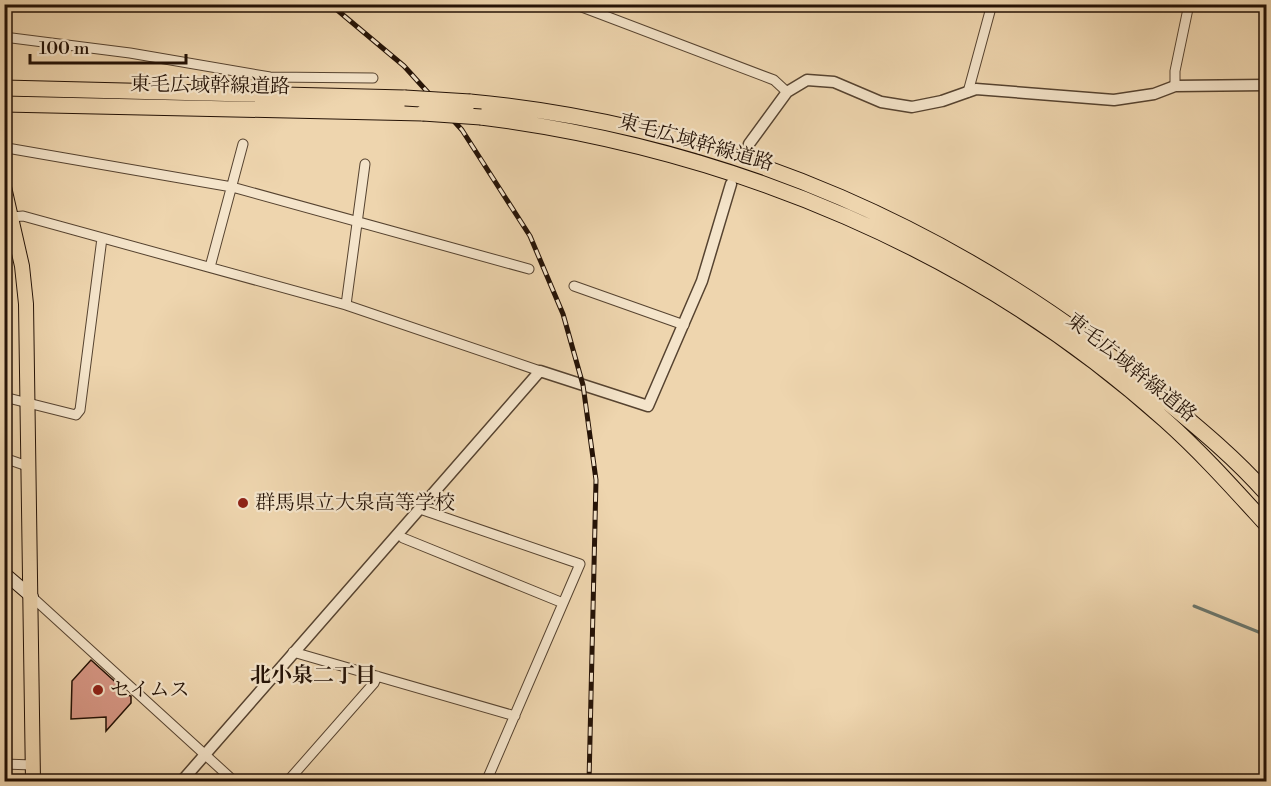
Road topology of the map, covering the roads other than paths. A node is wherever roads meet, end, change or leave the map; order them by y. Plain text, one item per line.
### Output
1 (574, 4) edge
2 (992, 4) edge
3 (1189, 4) edge
4 (4, 37) edge
5 (373, 78) dead end
6 (1266, 85) edge
7 (1175, 86) junction
8 (4, 88) edge
9 (787, 92) junction
10 (968, 92) junction
11 (4, 104) edge
12 (243, 144) dead end
13 (749, 144) dead end
14 (7, 148) dead end
15 (365, 164) dead end
16 (731, 184) dead end
17 (4, 187) edge
18 (232, 187) junction
19 (8, 208) edge
20 (358, 222) junction
21 (102, 238) junction
22 (210, 267) junction
23 (529, 269) dead end
24 (574, 286) dead end
25 (346, 305) junction
26 (684, 325) junction
27 (540, 371) junction
28 (4, 397) edge
29 (29, 403) junction
30 (4, 458) edge
31 (30, 467) junction
32 (1266, 493) edge
33 (420, 509) junction
34 (1266, 524) edge
35 (403, 538) dead end
36 (4, 573) edge
37 (32, 597) junction
38 (563, 603) junction
39 (293, 652) junction
40 (377, 676) junction
41 (515, 716) junction
42 (206, 753) junction
43 (4, 764) edge
44 (33, 765) junction
45 (33, 782) edge
46 (181, 782) edge
47 (235, 782) edge
48 (287, 782) edge
49 (486, 782) edge

1 - 9 street
2 - 10 street
3 - 7 street
4 - 5 street
6 - 7 street
7 - 10 street
8 - 32 highway, 東毛広域幹線道路, bridge
9 - 10 street
9 - 13 street
11 - 34 highway, 東毛広域幹線道路, bridge
12 - 18 street
14 - 18 street
15 - 20 street
16 - 26 street
17 - 19 main road
18 - 20 street
18 - 22 street
19 - 21 street
19 - 29 main road
20 - 23 street
20 - 25 street
21 - 22 street
21 - 29 street
22 - 25 street
24 - 26 street
25 - 27 street
26 - 27 street
27 - 33 street
28 - 29 street
29 - 31 main road
30 - 31 street
31 - 37 main road
33 - 38 street
33 - 39 street
35 - 38 street
36 - 37 main road
37 - 42 street
37 - 44 main road
38 - 41 street
39 - 40 street
39 - 42 street
40 - 41 street
40 - 48 street
41 - 49 street
42 - 46 street
42 - 47 street
43 - 44 street
44 - 45 main road

